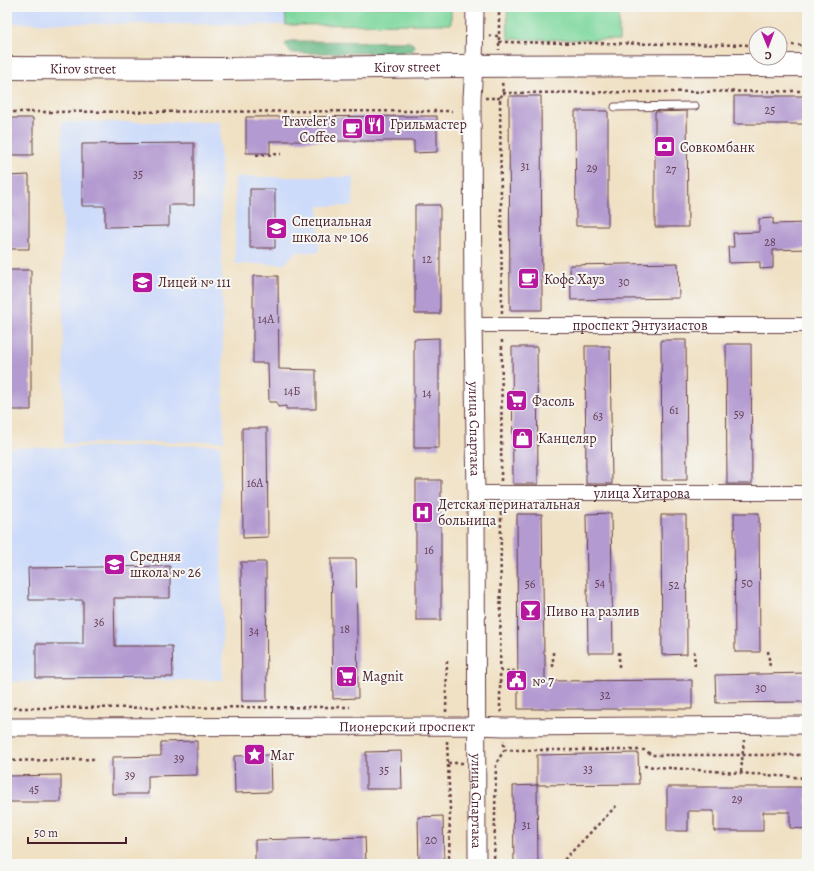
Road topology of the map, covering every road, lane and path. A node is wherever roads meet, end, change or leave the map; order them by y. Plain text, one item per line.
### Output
1 (475, 7) edge
2 (499, 7) edge
3 (498, 42) junction
4 (748, 45) edge
5 (788, 45) edge
6 (807, 45) edge
7 (807, 65) edge
8 (474, 66) junction
9 (501, 66) junction
10 (7, 68) edge
11 (807, 91) edge
12 (503, 93) junction
13 (695, 106) dead end
14 (615, 107) dead end
15 (452, 111) dead end
16 (7, 112) edge
17 (281, 154) dead end
18 (256, 155) dead end
19 (807, 324) edge
20 (473, 325) junction
21 (502, 325) junction
22 (476, 493) junction
23 (501, 493) junction
24 (807, 493) edge
25 (694, 651) dead end
26 (768, 651) dead end
27 (552, 652) dead end
28 (619, 652) dead end
29 (447, 660) dead end
30 (770, 667) dead end
31 (620, 668) dead end
32 (695, 668) dead end
33 (553, 670) dead end
34 (518, 671) dead end
35 (500, 672) junction
36 (350, 707) dead end
37 (7, 708) edge
38 (807, 725) edge
39 (446, 726) junction
40 (477, 726) junction
41 (744, 726) junction
42 (7, 727) edge
43 (504, 727) junction
44 (504, 750) junction
45 (807, 755) edge
46 (743, 756) junction
47 (96, 759) dead end
48 (7, 761) edge
49 (644, 766) dead end
50 (741, 772) junction
51 (807, 778) edge
52 (618, 804) dead end
53 (449, 864) edge
54 (477, 864) edge
55 (494, 864) edge
56 (560, 864) edge

1 - 8 street, улица Спартака
2 - 3 path
3 - 4 path
3 - 9 path
5 - 6 path
7 - 9 main road, Kirov street
8 - 9 main road, Kirov street
8 - 10 main road, Kirov street
8 - 20 street, улица Спартака
9 - 12 path
11 - 12 path
12 - 21 path
13 - 14 lane
15 - 16 path
17 - 18 path
19 - 21 street, проспект Энтузиастов
20 - 21 street, проспект Энтузиастов
20 - 22 street, улица Спартака
21 - 23 path
22 - 23 street, улица Хитарова
22 - 40 street, улица Спартака
23 - 24 street, улица Хитарова
23 - 35 path
25 - 32 path
26 - 30 path
27 - 33 path
28 - 31 path
29 - 39 path
34 - 35 path
35 - 43 path
36 - 37 path
38 - 41 street, Пионерский проспект
39 - 40 street, Пионерский проспект
39 - 42 street, Пионерский проспект
39 - 53 path
40 - 43 street, Пионерский проспект
40 - 54 street, улица Спартака
41 - 43 street, Пионерский проспект
41 - 46 path
43 - 44 path
44 - 46 path
44 - 55 path
45 - 46 path
46 - 50 path
47 - 48 path
49 - 50 path
50 - 51 path
52 - 56 path

